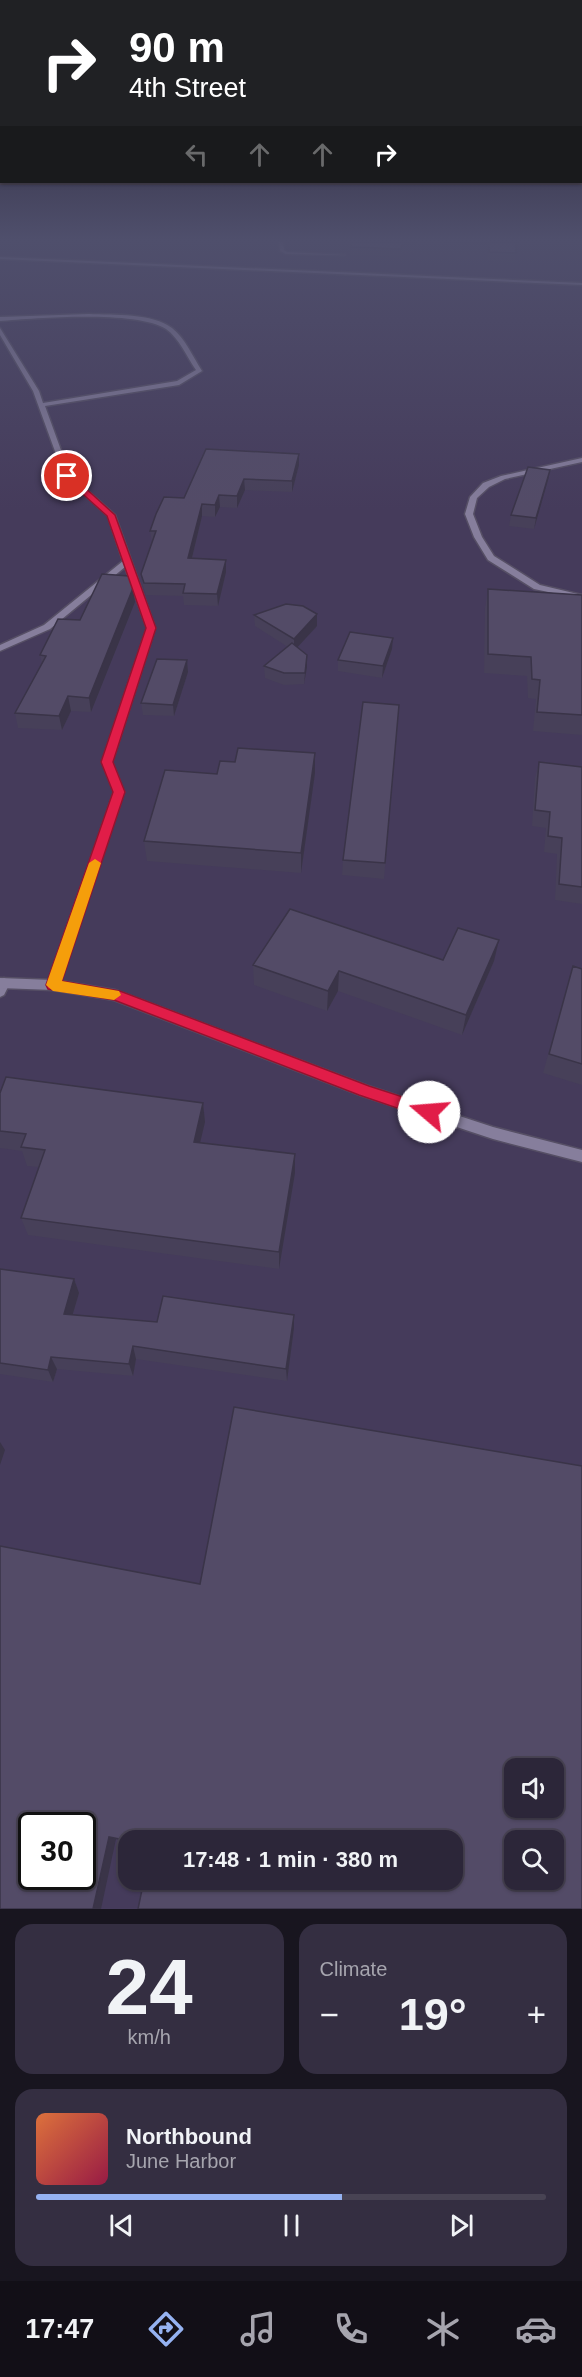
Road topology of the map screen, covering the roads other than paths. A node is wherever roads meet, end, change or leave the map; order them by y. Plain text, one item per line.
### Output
1 (1, 331) edge
2 (172, 331) edge
3 (41, 405) junction
4 (582, 460) edge
5 (128, 561) junction
6 (582, 597) edge
7 (0, 648) edge
8 (53, 985) junction
9 (1, 986) edge
10 (582, 1156) edge

1 - 3 street
2 - 3 street
3 - 5 street
4 - 6 street
5 - 7 street
5 - 8 street
8 - 9 street
8 - 10 street

